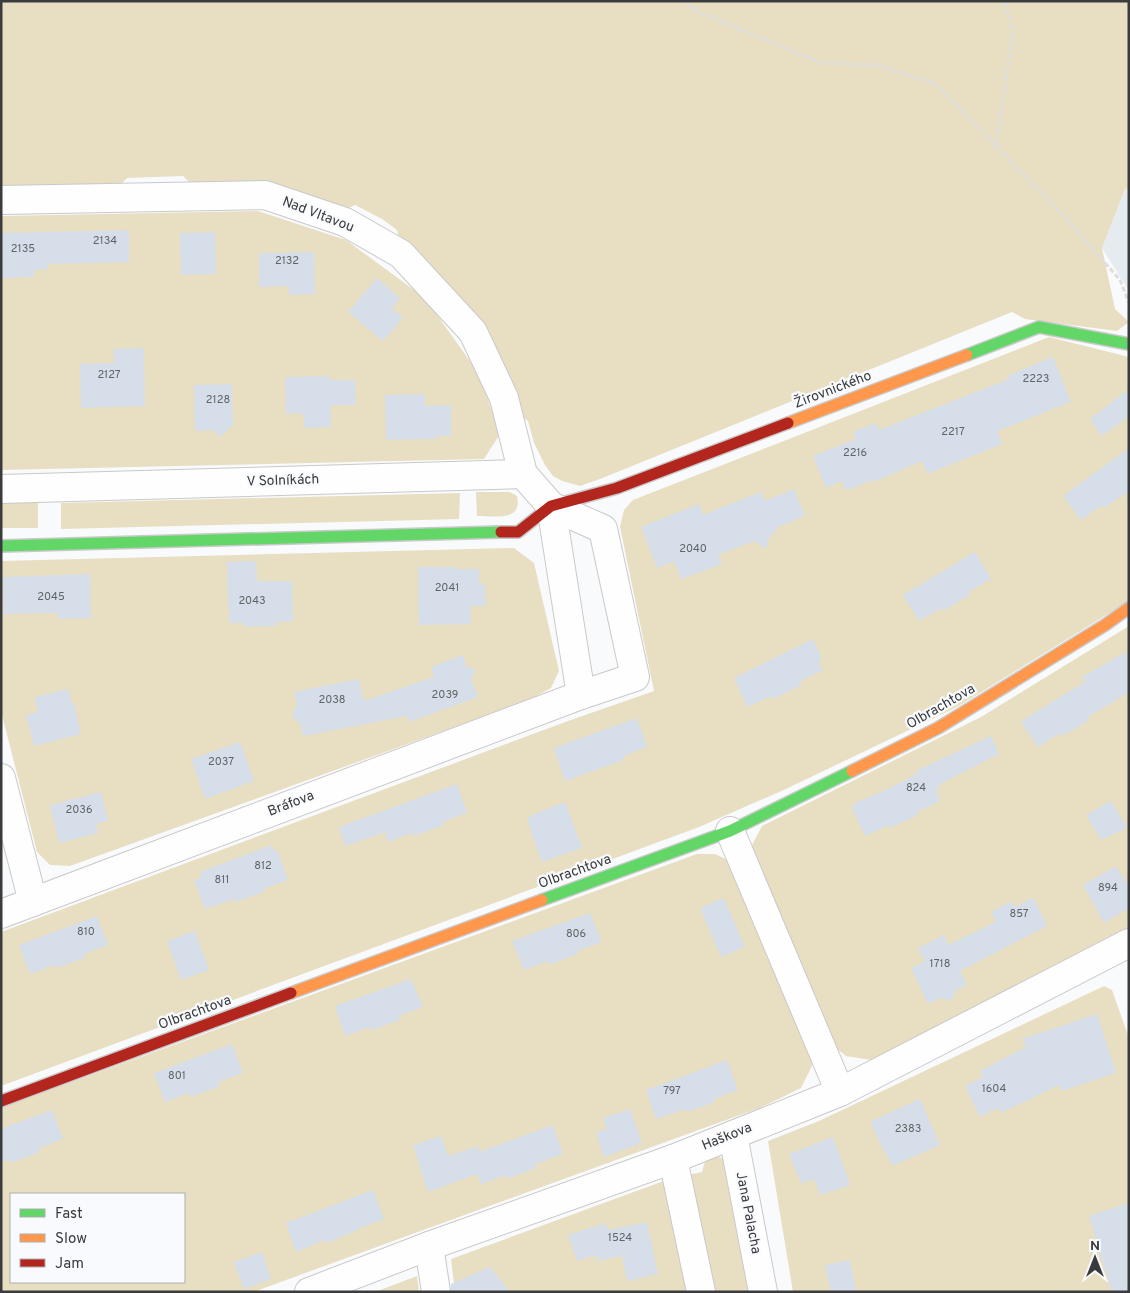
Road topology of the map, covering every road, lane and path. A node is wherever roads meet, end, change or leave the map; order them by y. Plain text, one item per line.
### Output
1 (681, 1) edge
2 (1005, 1) edge
3 (996, 147) junction
4 (1, 200) edge
5 (1129, 303) edge
6 (1129, 344) edge
7 (523, 474) junction
8 (1, 489) edge
9 (551, 506) junction
10 (1, 546) edge
11 (1129, 608) edge
12 (581, 695) junction
13 (1, 778) edge
14 (730, 831) junction
15 (33, 902) junction
16 (1, 914) edge
17 (1127, 952) edge
18 (840, 1092) junction
19 (1, 1101) edge
20 (734, 1134) junction
21 (673, 1159) junction
22 (429, 1246) junction
23 (309, 1292) edge
24 (436, 1292) edge
25 (701, 1292) edge
26 (763, 1292) edge

1 - 3 path
2 - 3 path
3 - 5 path
4 - 7 street, Nad Vltavou
6 - 9 street, Žirovnického
7 - 8 street, V Solníkách
7 - 9 street
9 - 10 street
9 - 12 street
9 - 12 street
11 - 14 street, Olbrachtova
12 - 15 street, Bráfova
13 - 15 street
14 - 18 street
14 - 19 street, Olbrachtova
15 - 16 street, Bráfova
17 - 18 street, Haškova
18 - 20 street, Haškova
20 - 21 street, Haškova
20 - 26 street, Jana Palacha
21 - 22 street, Haškova
21 - 25 street
22 - 23 street, Haškova
22 - 24 street

